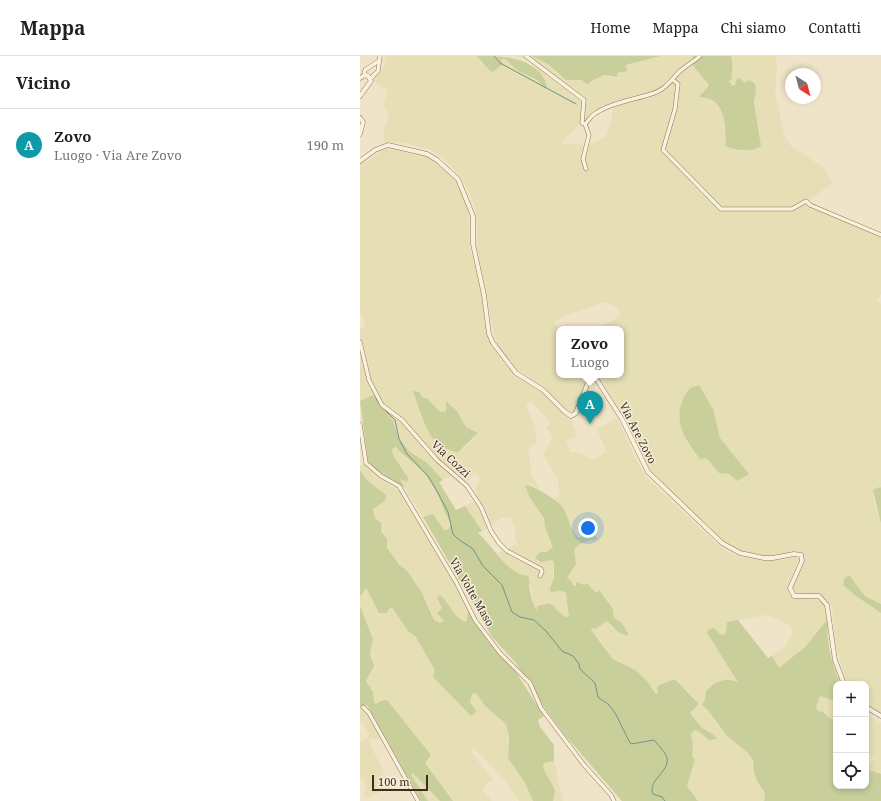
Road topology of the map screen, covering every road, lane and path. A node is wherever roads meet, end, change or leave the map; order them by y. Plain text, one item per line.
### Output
1 (526, 56) edge
2 (700, 56) edge
3 (380, 58) edge
4 (364, 75) junction
5 (360, 78) edge
6 (370, 79) junction
7 (673, 80) junction
8 (360, 96) edge
9 (360, 118) edge
10 (585, 124) junction
11 (360, 134) edge
12 (360, 161) edge
13 (586, 169) dead end
14 (881, 235) edge
15 (360, 342) edge
16 (360, 424) edge
17 (540, 576) dead end
18 (843, 681) edge
19 (363, 707) dead end
20 (869, 709) edge
21 (881, 716) edge
22 (418, 801) edge
23 (614, 801) edge

1 - 10 street
2 - 7 street
3 - 4 street
3 - 6 street
4 - 5 street
4 - 6 street
6 - 8 street
7 - 10 street
7 - 14 street
9 - 11 street
10 - 13 street
12 - 18 street, Via Are Zovo
15 - 17 street, Via Cozzi
16 - 23 street, Via Volte Maso
19 - 22 street
20 - 21 street

